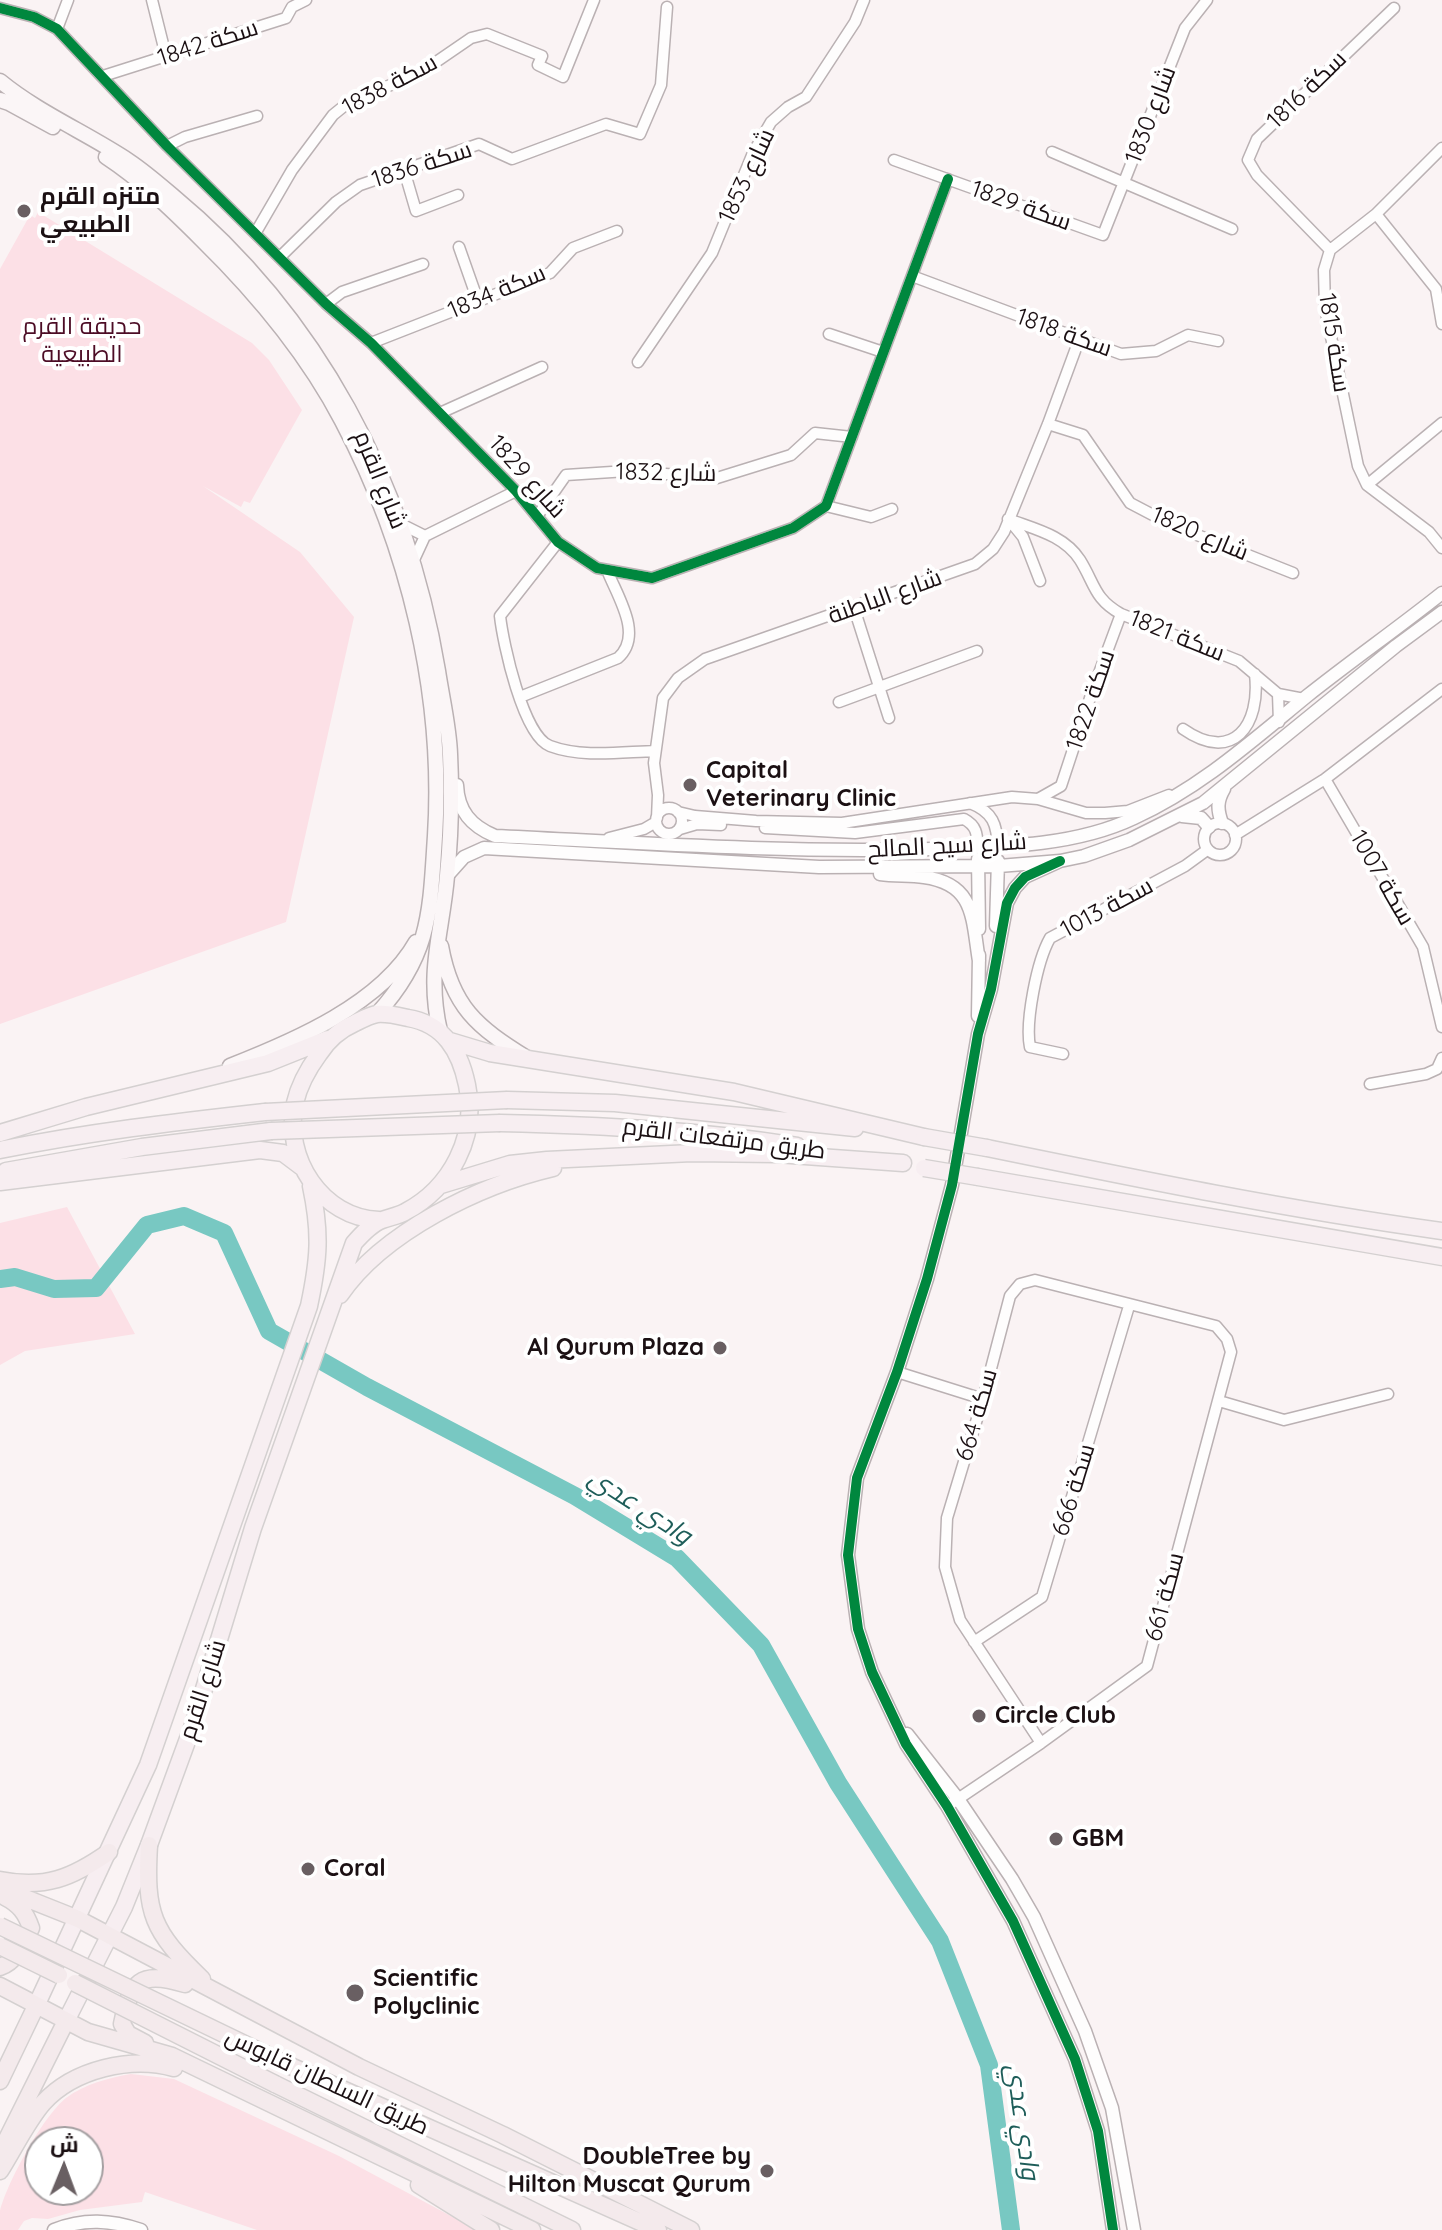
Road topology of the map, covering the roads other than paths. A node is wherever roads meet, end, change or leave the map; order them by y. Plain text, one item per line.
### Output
1 (68, 0) edge
2 (152, 0) edge
3 (306, 0) edge
4 (594, 0) edge
5 (864, 0) edge
6 (1207, 0) edge
7 (667, 7) dead end
8 (0, 8) edge
9 (1394, 8) dead end
10 (57, 29) junction
11 (166, 56) junction
12 (103, 76) junction
13 (0, 81) edge
14 (0, 100) edge
15 (257, 116) dead end
16 (167, 146) junction
17 (1442, 148) edge
18 (1052, 152) dead end
19 (894, 160) dead end
20 (404, 170) junction
21 (948, 179) junction
22 (1126, 182) junction
23 (458, 195) dead end
24 (1376, 214) junction
25 (1232, 229) dead end
26 (617, 231) dead end
27 (256, 232) junction
28 (1103, 235) joint
29 (459, 247) dead end
30 (1330, 250) junction
31 (281, 256) junction
32 (423, 264) dead end
33 (912, 276) junction
34 (478, 301) junction
35 (326, 304) junction
36 (1442, 324) edge
37 (829, 334) dead end
38 (1079, 340) junction
39 (1218, 341) dead end
40 (371, 343) junction
41 (883, 352) junction
42 (638, 362) dead end
43 (542, 367) dead end
44 (440, 413) junction
45 (1442, 423) edge
46 (1048, 424) junction
47 (852, 437) junction
48 (1367, 485) junction
49 (516, 491) junction
50 (826, 506) junction
51 (892, 509) dead end
52 (538, 515) junction
53 (1008, 519) junction
54 (399, 523) junction
55 (425, 536) junction
56 (558, 542) junction
57 (1442, 548) edge
58 (413, 562) junction
59 (607, 570) junction
60 (1293, 573) dead end
61 (1040, 581) dead end
62 (1442, 593) edge
63 (854, 608) junction
64 (1442, 612) edge
65 (1121, 614) junction
66 (977, 651) dead end
67 (1255, 674) junction
68 (879, 688) junction
69 (1442, 689) edge
70 (1278, 694) junction
71 (520, 697) junction
72 (1304, 699) junction
73 (839, 702) dead end
74 (889, 718) dead end
75 (1279, 722) junction
76 (1183, 729) dead end
77 (449, 735) junction
78 (655, 751) junction
79 (1325, 779) junction
80 (1228, 783) junction
81 (1061, 786) junction
82 (1193, 786) junction
83 (658, 795) junction
84 (1038, 799) junction
85 (970, 803) junction
86 (1069, 809) junction
87 (675, 811) junction
88 (1179, 816) junction
89 (656, 820) junction
90 (1215, 825) junction
91 (680, 829) junction
92 (1235, 835) junction
93 (587, 841) junction
94 (978, 848) junction
95 (998, 848) junction
96 (1207, 850) junction
97 (1060, 861) junction
98 (978, 866) junction
99 (999, 866) junction
100 (846, 867) junction
101 (447, 876) junction
102 (428, 920) junction
103 (439, 932) junction
104 (979, 961) junction
105 (995, 961) junction
106 (377, 1014) junction
107 (1442, 1027) edge
108 (978, 1034) junction
109 (445, 1036) junction
110 (330, 1039) junction
111 (1063, 1054) dead end
112 (1442, 1058) edge
113 (527, 1059) junction
114 (194, 1080) junction
115 (1370, 1084) dead end
116 (0, 1133) edge
117 (924, 1137) junction
118 (0, 1150) edge
119 (606, 1158) junction
120 (903, 1163) junction
121 (303, 1168) junction
122 (0, 1171) edge
123 (0, 1182) edge
124 (311, 1184) junction
125 (440, 1186) junction
126 (379, 1220) junction
127 (1442, 1231) edge
128 (1442, 1257) edge
129 (1129, 1306) junction
130 (329, 1313) junction
131 (1227, 1339) joint
132 (897, 1372) junction
133 (1388, 1394) dead end
134 (983, 1399) junction
135 (1219, 1401) junction
136 (974, 1642) junction
137 (1041, 1743) junction
138 (953, 1803) junction
139 (149, 1845) junction
140 (109, 1852) junction
141 (0, 1880) edge
142 (0, 1891) edge
143 (78, 1919) junction
144 (0, 1926) edge
145 (110, 1936) junction
146 (0, 1946) edge
147 (0, 1967) edge
148 (0, 1986) edge
149 (217, 1994) junction
150 (36, 2006) junction
151 (66, 2021) junction
152 (172, 2056) junction
153 (0, 2081) edge
154 (305, 2118) junction
155 (361, 2148) junction
156 (0, 2153) edge
157 (0, 2171) edge
158 (54, 2230) edge
159 (141, 2230) edge
160 (491, 2230) edge
161 (532, 2230) edge
162 (572, 2230) edge
163 (658, 2230) edge
164 (691, 2230) edge
165 (1113, 2230) edge
166 (1134, 2230) edge

1 - 10 street
2 - 11 street
3 - 11 street, سكة 1842
4 - 27 street, 1838 سكة
5 - 42 street, شارع 1853
6 - 22 street, 1830 شارع
7 - 20 street, سكة 1836
8 - 10 street, 1829 شارع
9 - 30 street, سكة 1816
10 - 12 street, 1829 شارع
11 - 12 street, سكة 1842
12 - 16 street, 1829 شارع
13 - 54 main road, شارع القرم
14 - 102 main road, شارع القرم
15 - 16 street
16 - 27 street, 1829 شارع
17 - 24 street
18 - 22 street
19 - 21 street, سكة 1829
20 - 23 street
20 - 31 street, سكة 1836
21 - 28 street, سكة 1829
21 - 33 street
22 - 25 street
22 - 28 street, 1830 شارع
24 - 30 street
24 - 36 street
26 - 34 street, سكة 1834
27 - 31 street, 1829 شارع
29 - 34 street
30 - 48 street, سكة 1815
31 - 35 street, 1829 شارع
32 - 35 street
33 - 38 street, سكة 1818
33 - 41 street
34 - 40 street, سكة 1834
35 - 40 street, 1829 شارع
37 - 41 street
38 - 39 street, سكة 1818
38 - 46 street, شارع الباطنة
40 - 44 street, 1829 شارع
41 - 47 street
43 - 44 street
44 - 49 street, 1829 شارع
45 - 48 street
46 - 53 street, شارع الباطنة
46 - 60 street, 1820 شارع
47 - 50 street
47 - 52 street, 1832 شارع
48 - 57 street
49 - 52 street, 1829 شارع
49 - 55 street
50 - 51 street
50 - 59 street, 1829 شارع
52 - 56 street, 1829 شارع
53 - 61 street
53 - 63 street, شارع الباطنة
53 - 65 street, سكة 1821
54 - 55 street
54 - 58 main road, شارع القرم
55 - 58 street
56 - 59 street, 1829 شارع
56 - 71 street
58 - 77 main road, شارع القرم
59 - 71 street
62 - 72 street, شارع سيح المالح
63 - 68 street
63 - 78 street, شارع الباطنة
64 - 80 street, شارع سيح المالح
65 - 67 street, سكة 1821
65 - 81 street, سكة 1822
66 - 68 street
67 - 70 street, سكة 1821
67 - 76 street
68 - 73 street
68 - 74 street
69 - 79 street
70 - 72 street
70 - 75 street
71 - 78 street
72 - 75 street, شارع سيح المالح
75 - 82 street, شارع سيح المالح
77 - 93 street, شارع سيح المالح
77 - 101 main road, شارع القرم
78 - 83 street, شارع الباطنة
79 - 92 street
79 - 107 street, سكة 1007
80 - 88 street, شارع سيح المالح
80 - 90 street
81 - 84 street
81 - 86 street
82 - 86 street
82 - 95 street, شارع سيح المالح
83 - 87 street
83 - 89 street, شارع الباطنة
84 - 85 street
84 - 86 street
85 - 87 street
85 - 95 street
87 - 89 street
87 - 91 street
88 - 90 street
88 - 97 street, شارع سيح المالح
89 - 91 street
89 - 93 street
90 - 92 street
90 - 96 street
91 - 94 street
92 - 96 street
93 - 94 street, شارع سيح المالح
94 - 95 street, شارع سيح المالح
94 - 98 street
95 - 99 street
96 - 111 street, سكة 1013
97 - 99 street, شارع سيح المالح
97 - 105 street
98 - 99 street, شارع سيح المالح
98 - 100 street, شارع سيح المالح
98 - 104 street
99 - 105 street
100 - 101 street, شارع سيح المالح
100 - 104 street
101 - 103 main road, شارع القرم
102 - 106 main road, شارع القرم
102 - 114 main road
103 - 109 main road, شارع القرم
103 - 113 main road
104 - 108 street
105 - 108 street
106 - 109 main road
106 - 110 main road
108 - 132 street
109 - 113 main road
109 - 125 main road
110 - 114 main road
110 - 121 main road
112 - 115 street
113 - 117 main road
114 - 116 main road
117 - 118 main road, طريق مرتفعات القرم, bridge
117 - 127 main road, طريق مرتفعات القرم, bridge
119 - 120 main road
119 - 125 main road
119 - 130 main road
120 - 122 main road, طريق مرتفعات القرم, bridge
120 - 128 main road, طريق مرتفعات القرم, bridge
121 - 123 main road
121 - 124 main road
124 - 126 main road
124 - 140 main road, شارع القرم
125 - 126 main road
126 - 130 main road, شارع القرم
129 - 131 street, سكة 664
129 - 134 street, سكة 664
129 - 136 street, سكة 666
130 - 139 main road, شارع القرم
131 - 135 street, سكة 661
132 - 134 street
132 - 138 street
133 - 135 street
134 - 136 street, سكة 664
135 - 137 street, سكة 661
136 - 137 street, سكة 664
137 - 138 street, سكة 661
138 - 165 street
138 - 166 street
139 - 145 main road, شارع القرم
139 - 149 highway
140 - 141 highway
140 - 143 main road, شارع القرم
142 - 143 highway
142 - 147 highway
143 - 145 highway
143 - 150 main road, شارع القرم
144 - 163 highway, طريق السلطان قابوس, bridge
145 - 149 highway
145 - 151 main road, شارع القرم
146 - 162 highway, طريق السلطان قابوس, bridge
148 - 150 highway
149 - 152 highway
149 - 164 highway
150 - 151 highway
150 - 153 highway, شارع القرم
151 - 152 highway
151 - 156 highway, شارع القرم
152 - 154 highway
154 - 155 highway
154 - 157 highway
155 - 160 highway
155 - 161 highway
158 - 159 street

